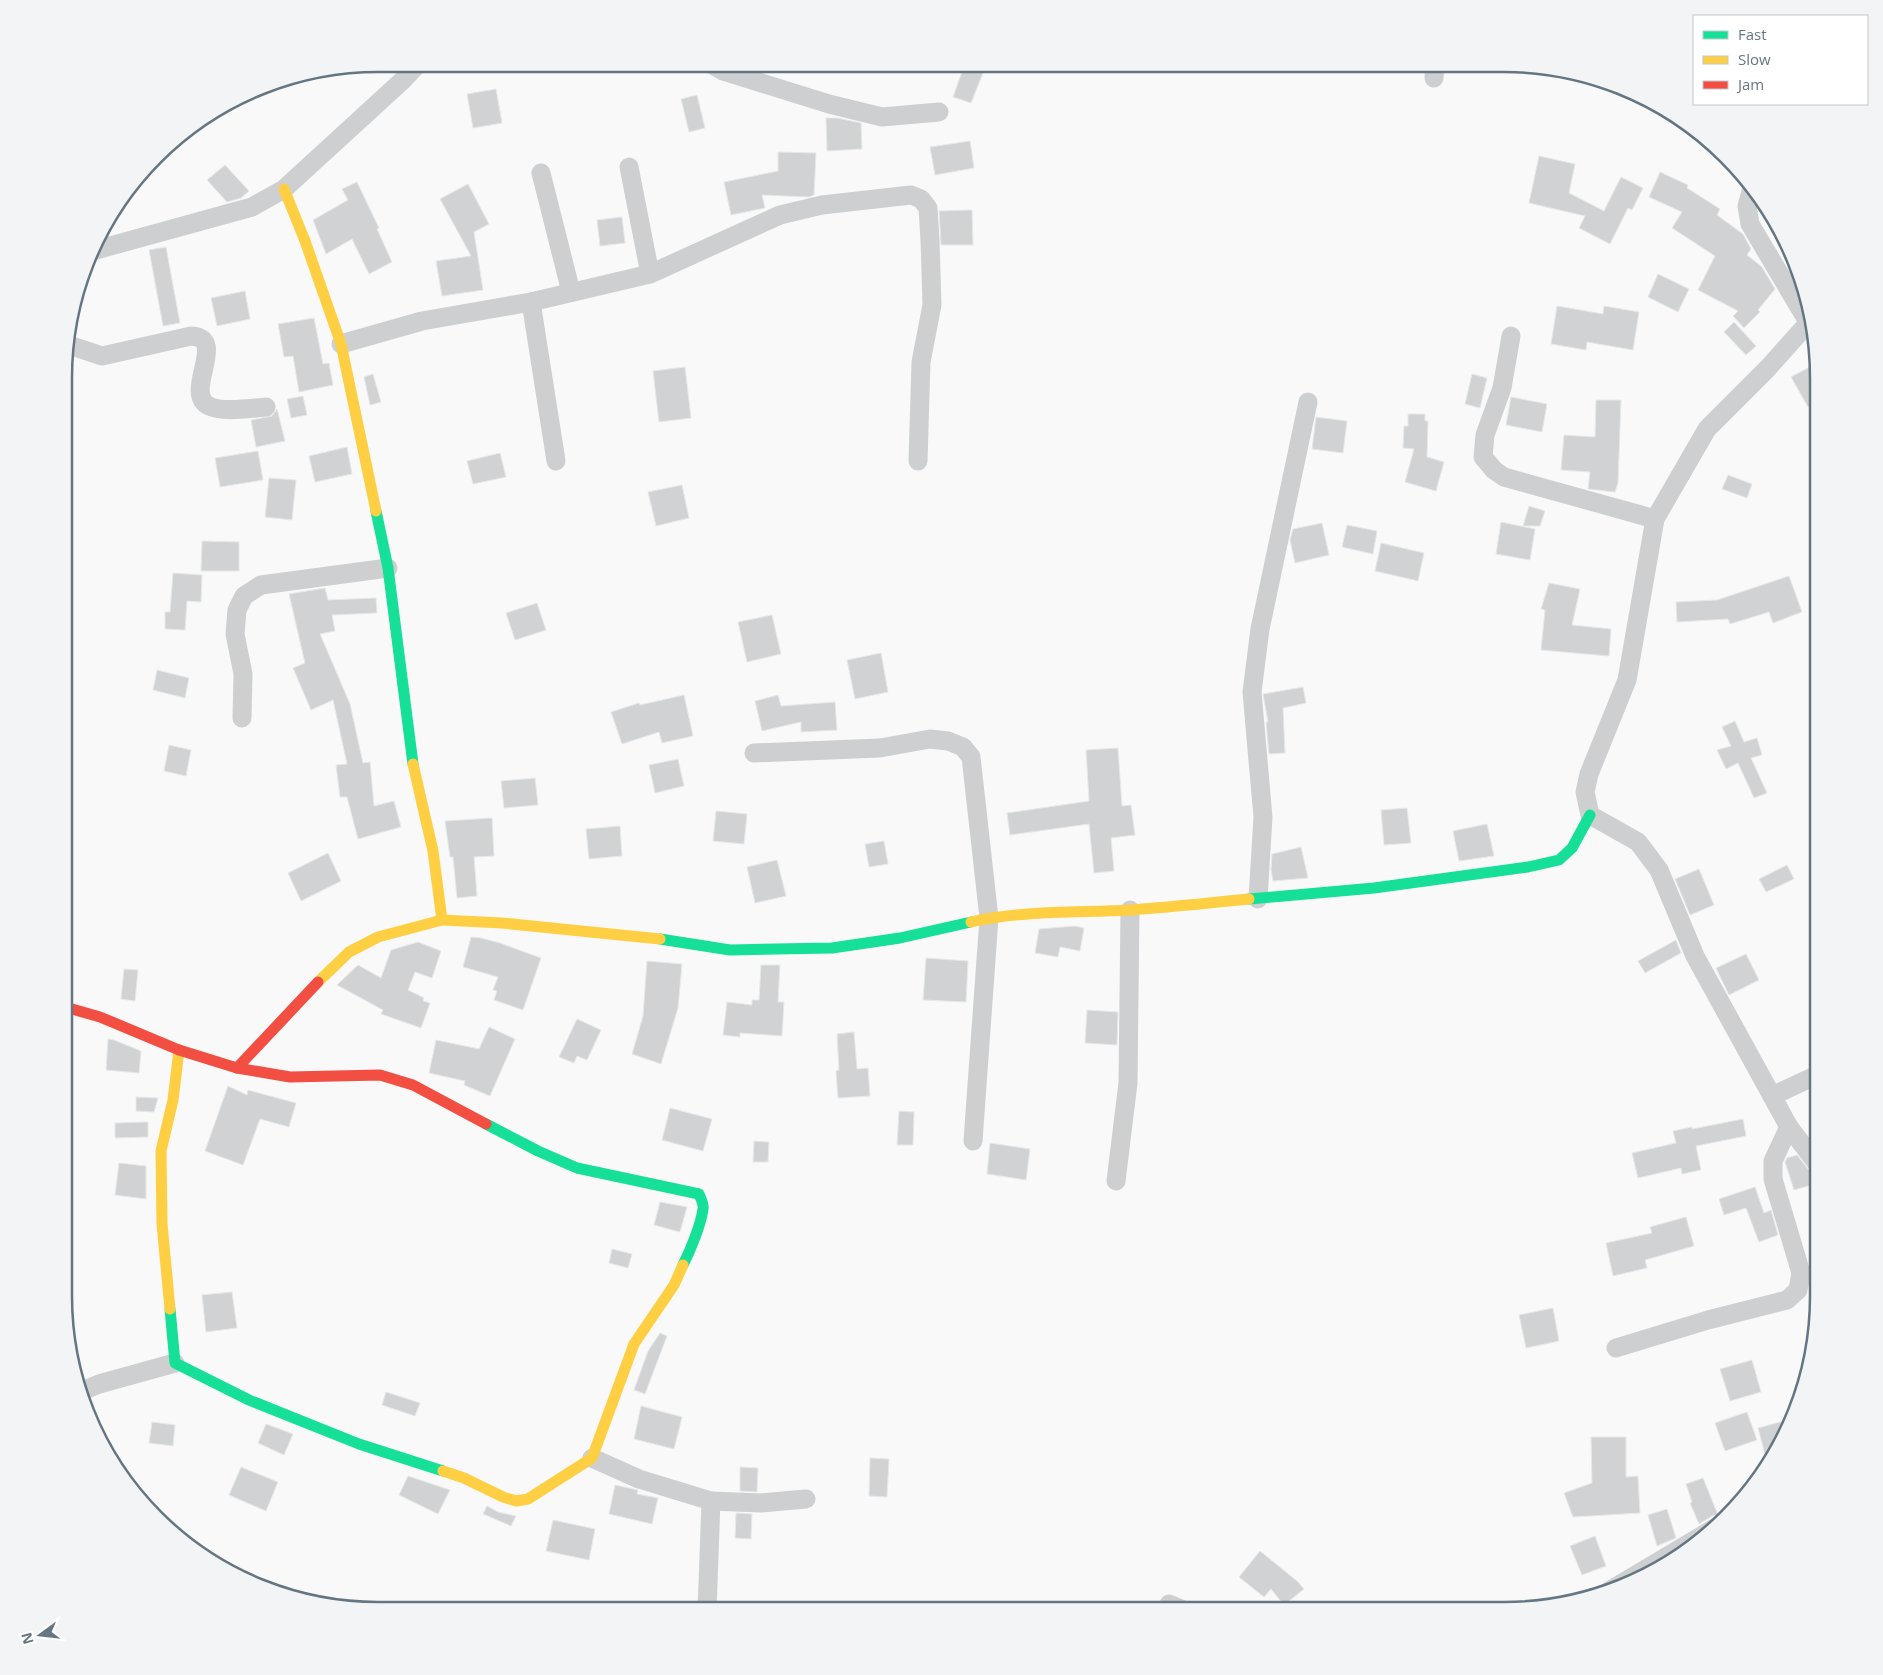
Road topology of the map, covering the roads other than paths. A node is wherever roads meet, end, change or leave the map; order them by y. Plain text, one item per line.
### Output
1 (410, 72) edge
2 (726, 72) edge
3 (939, 112) dead end
4 (629, 167) dead end
5 (541, 173) dead end
6 (284, 189) junction
7 (1750, 196) edge
8 (102, 248) edge
9 (650, 274) junction
10 (571, 292) junction
11 (531, 302) junction
12 (1803, 312) edge
13 (1806, 327) edge
14 (1511, 336) dead end
15 (341, 344) junction
16 (74, 347) edge
17 (1308, 402) dead end
18 (266, 407) dead end
19 (556, 461) dead end
20 (918, 461) dead end
21 (1655, 518) junction
22 (388, 568) junction
23 (242, 718) dead end
24 (754, 753) dead end
25 (1590, 815) junction
26 (1258, 899) junction
27 (1130, 910) junction
28 (990, 918) junction
29 (442, 920) junction
30 (72, 1009) edge
31 (179, 1050) junction
32 (237, 1068) junction
33 (1810, 1078) edge
34 (1772, 1096) junction
35 (1789, 1127) junction
36 (973, 1141) dead end
37 (1810, 1154) edge
38 (1116, 1181) dead end
39 (1616, 1348) dead end
40 (175, 1363) junction
41 (87, 1389) edge
42 (592, 1458) junction
43 (806, 1500) dead end
44 (711, 1501) junction
45 (707, 1602) edge

1 - 6 street
2 - 3 street
4 - 9 street
5 - 10 street
6 - 8 street
6 - 15 street
7 - 12 street
9 - 10 street
9 - 20 street
10 - 11 street
11 - 15 street
11 - 19 street
13 - 21 street
14 - 21 street
15 - 22 street
16 - 18 street
17 - 26 street
21 - 25 street
22 - 23 street
22 - 29 street
24 - 28 street
25 - 26 street
25 - 34 street
26 - 27 street
27 - 28 street
27 - 38 street
28 - 29 street
28 - 36 street
29 - 32 street
30 - 31 street
31 - 32 street
31 - 40 street
32 - 42 street
33 - 34 street
34 - 35 street
35 - 37 street
35 - 39 street
40 - 41 street
40 - 42 street
42 - 44 street
43 - 44 street
44 - 45 street

